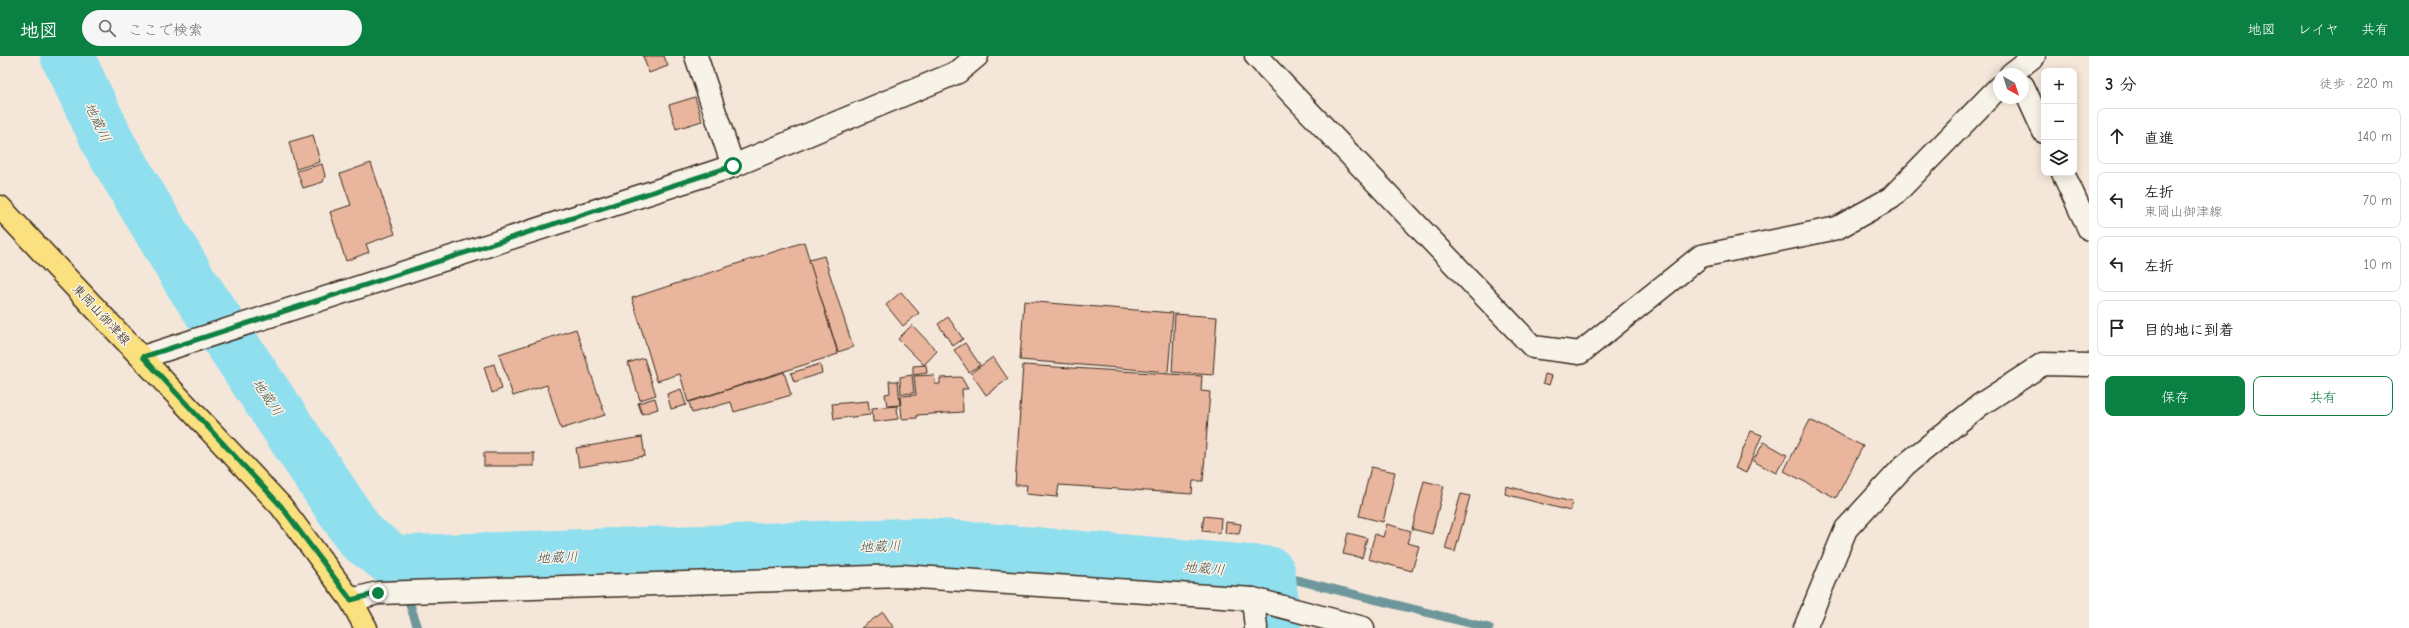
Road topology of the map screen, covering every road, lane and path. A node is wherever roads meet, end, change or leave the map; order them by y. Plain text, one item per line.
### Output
1 (696, 56) edge
2 (977, 56) edge
3 (1256, 56) edge
4 (2034, 56) edge
5 (2020, 68) edge
6 (1993, 93) edge
7 (2029, 101) edge
8 (2041, 126) edge
9 (733, 166) junction
10 (2064, 176) edge
11 (0, 207) edge
12 (2089, 229) edge
13 (143, 357) junction
14 (2089, 365) edge
15 (1253, 599) junction
16 (351, 600) junction
17 (366, 628) edge
18 (1256, 628) edge
19 (1363, 628) edge
20 (1805, 628) edge

1 - 9 street
2 - 9 street
3 - 6 street
4 - 5 street
7 - 8 street
9 - 13 street
10 - 12 street
11 - 13 main road, 東岡山御津線
13 - 16 main road, 東岡山御津線
14 - 20 street
15 - 16 street
15 - 18 street
15 - 19 street
16 - 17 main road, 東岡山御津線

